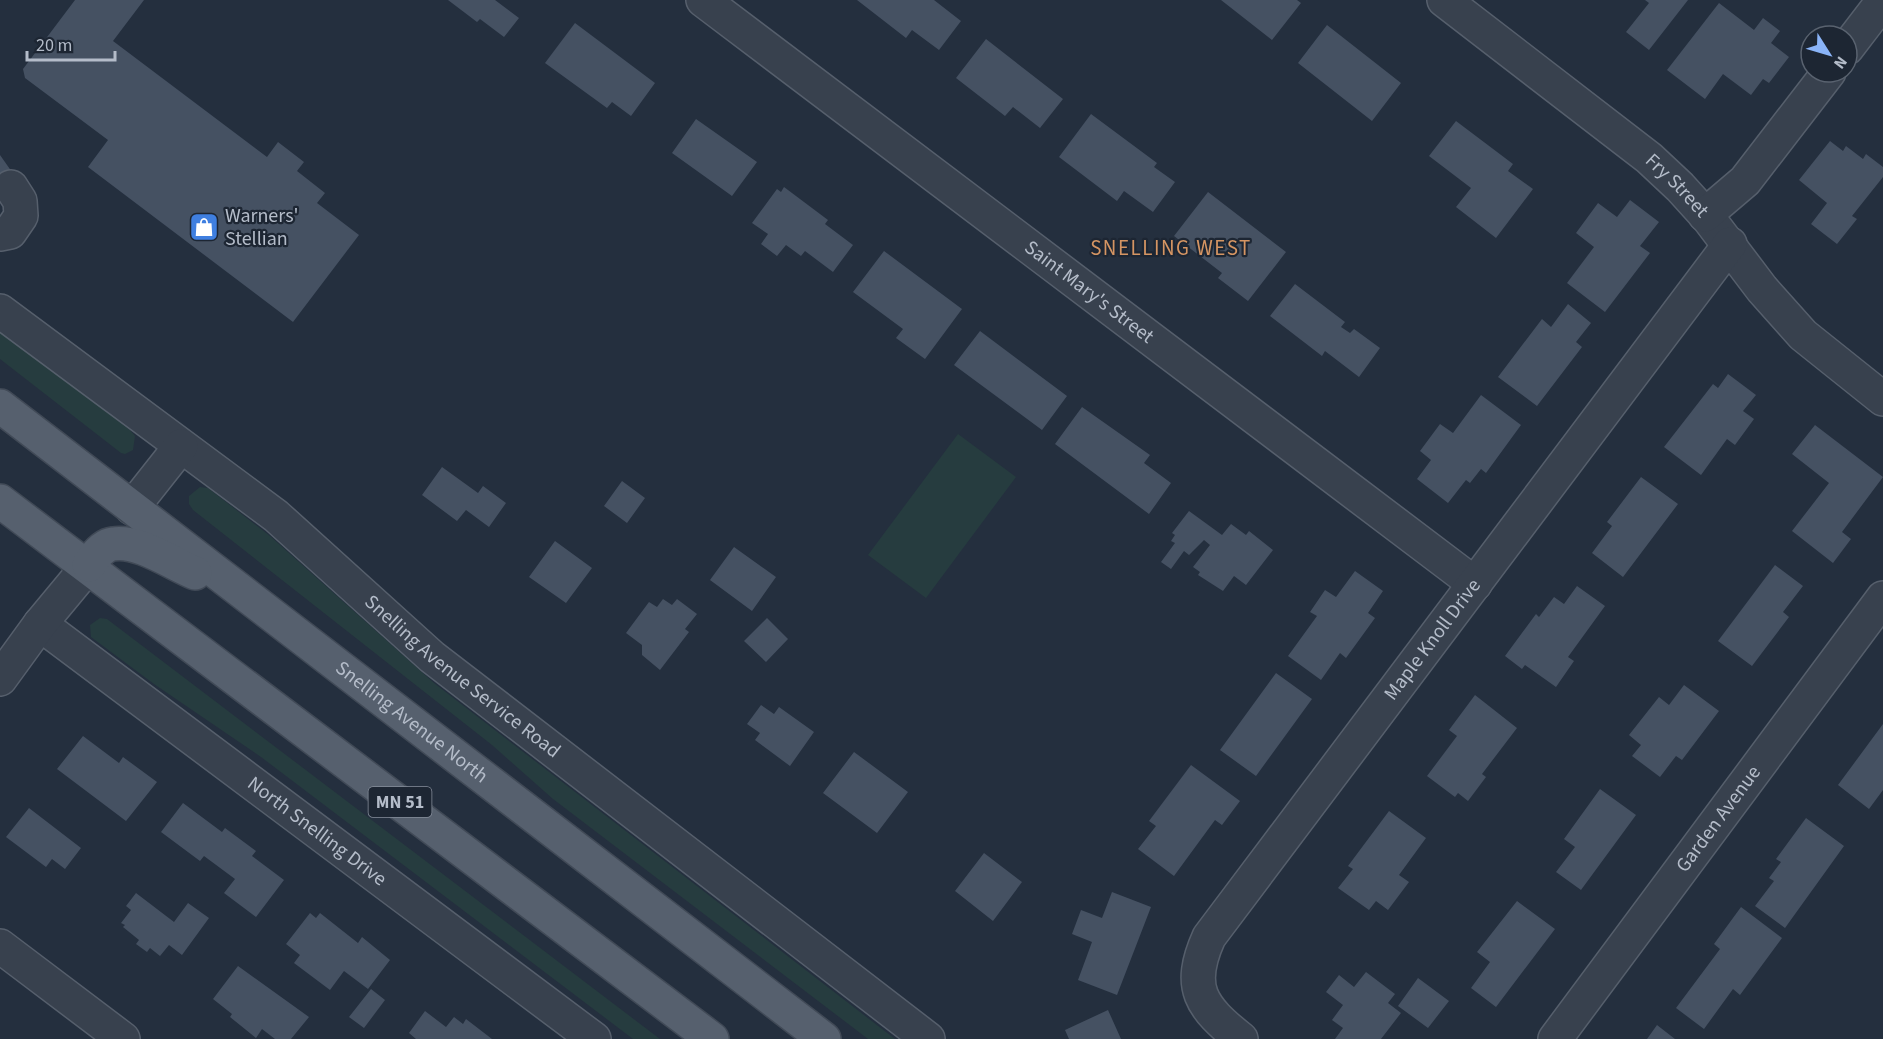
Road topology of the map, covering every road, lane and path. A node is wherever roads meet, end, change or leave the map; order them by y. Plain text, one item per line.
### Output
1 (703, 0) edge
2 (1443, 0) edge
3 (1883, 1) edge
4 (1859, 32) edge
5 (1820, 84) edge
6 (11, 187) dead end
7 (1705, 215) junction
8 (0, 234) edge
9 (1730, 244) junction
10 (0, 311) edge
11 (1883, 399) edge
12 (0, 406) edge
13 (181, 446) junction
14 (0, 501) edge
15 (132, 508) junction
16 (89, 565) junction
17 (228, 582) junction
18 (1475, 584) junction
19 (1883, 598) edge
20 (40, 624) junction
21 (0, 679) edge
22 (0, 946) edge
23 (123, 1039) edge
24 (594, 1039) edge
25 (712, 1039) edge
26 (824, 1039) edge
27 (928, 1039) edge
28 (1241, 1039) edge
29 (1555, 1039) edge

1 - 18 street, Saint Mary's Street
2 - 7 street, Fry Street
3 - 4 street
5 - 7 street
6 - 8 street
7 - 9 street, Fry Street
9 - 11 street, Fry Street
9 - 18 street, Maple Knoll Drive
10 - 13 street, Snelling Avenue Service Road
12 - 15 main road, Snelling Avenue North
13 - 15 street
13 - 27 street, Snelling Avenue Service Road
14 - 16 main road, MN 51
15 - 17 main road, Snelling Avenue North
16 - 17 main road
16 - 20 street
16 - 25 main road, MN 51
17 - 26 main road, Snelling Avenue North
18 - 28 street, Maple Knoll Drive
19 - 29 street, Garden Avenue
20 - 21 street
20 - 24 street, North Snelling Drive
22 - 23 street

